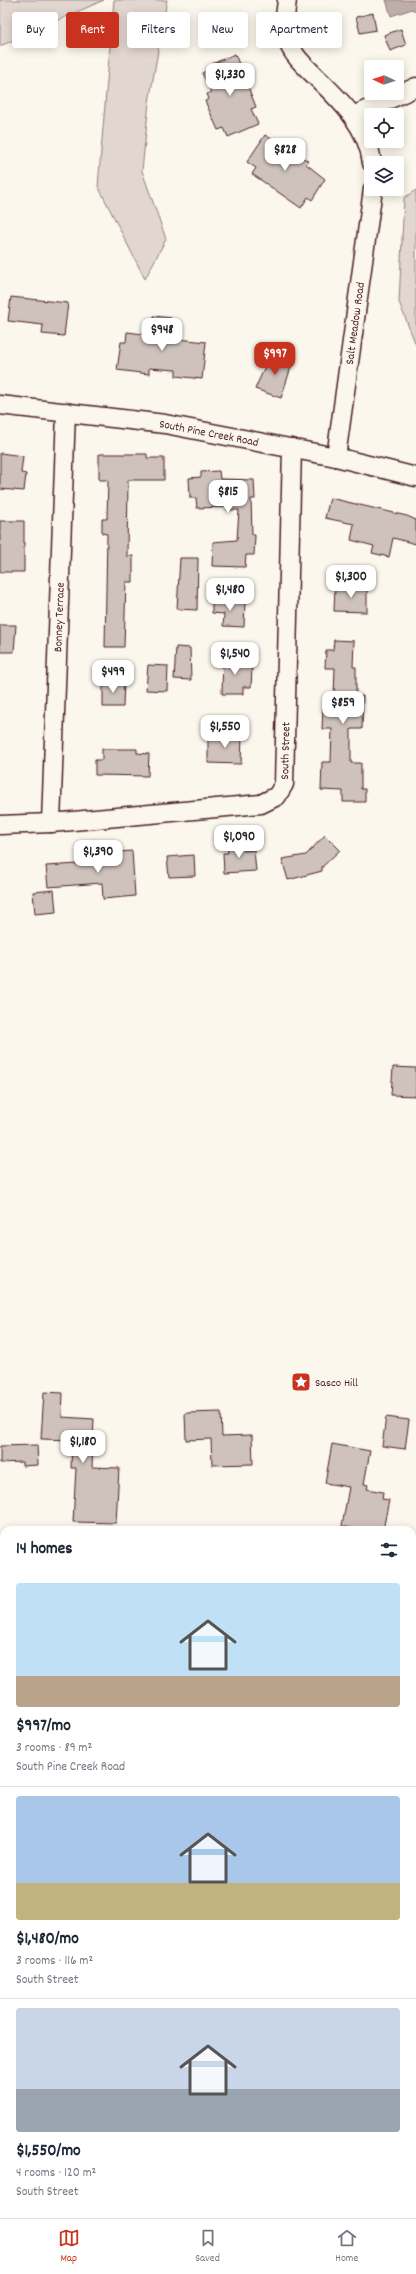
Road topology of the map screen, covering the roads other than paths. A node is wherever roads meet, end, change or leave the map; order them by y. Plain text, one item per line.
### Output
1 (287, 0) edge
2 (416, 87) edge
3 (353, 116) junction
4 (370, 156) edge
5 (372, 196) edge
6 (0, 405) edge
7 (66, 412) junction
8 (292, 448) junction
9 (336, 457) junction
10 (416, 477) edge
11 (51, 823) junction
12 (0, 825) edge

1 - 3 street
2 - 3 street
3 - 4 street
5 - 9 street, Salt Meadow Road
6 - 7 street, South Pine Creek Road
7 - 8 street, South Pine Creek Road
7 - 11 street, Bonney Terrace
8 - 9 street, South Pine Creek Road
8 - 11 street, South Street
9 - 10 street, South Pine Creek Road
11 - 12 street, South Street

